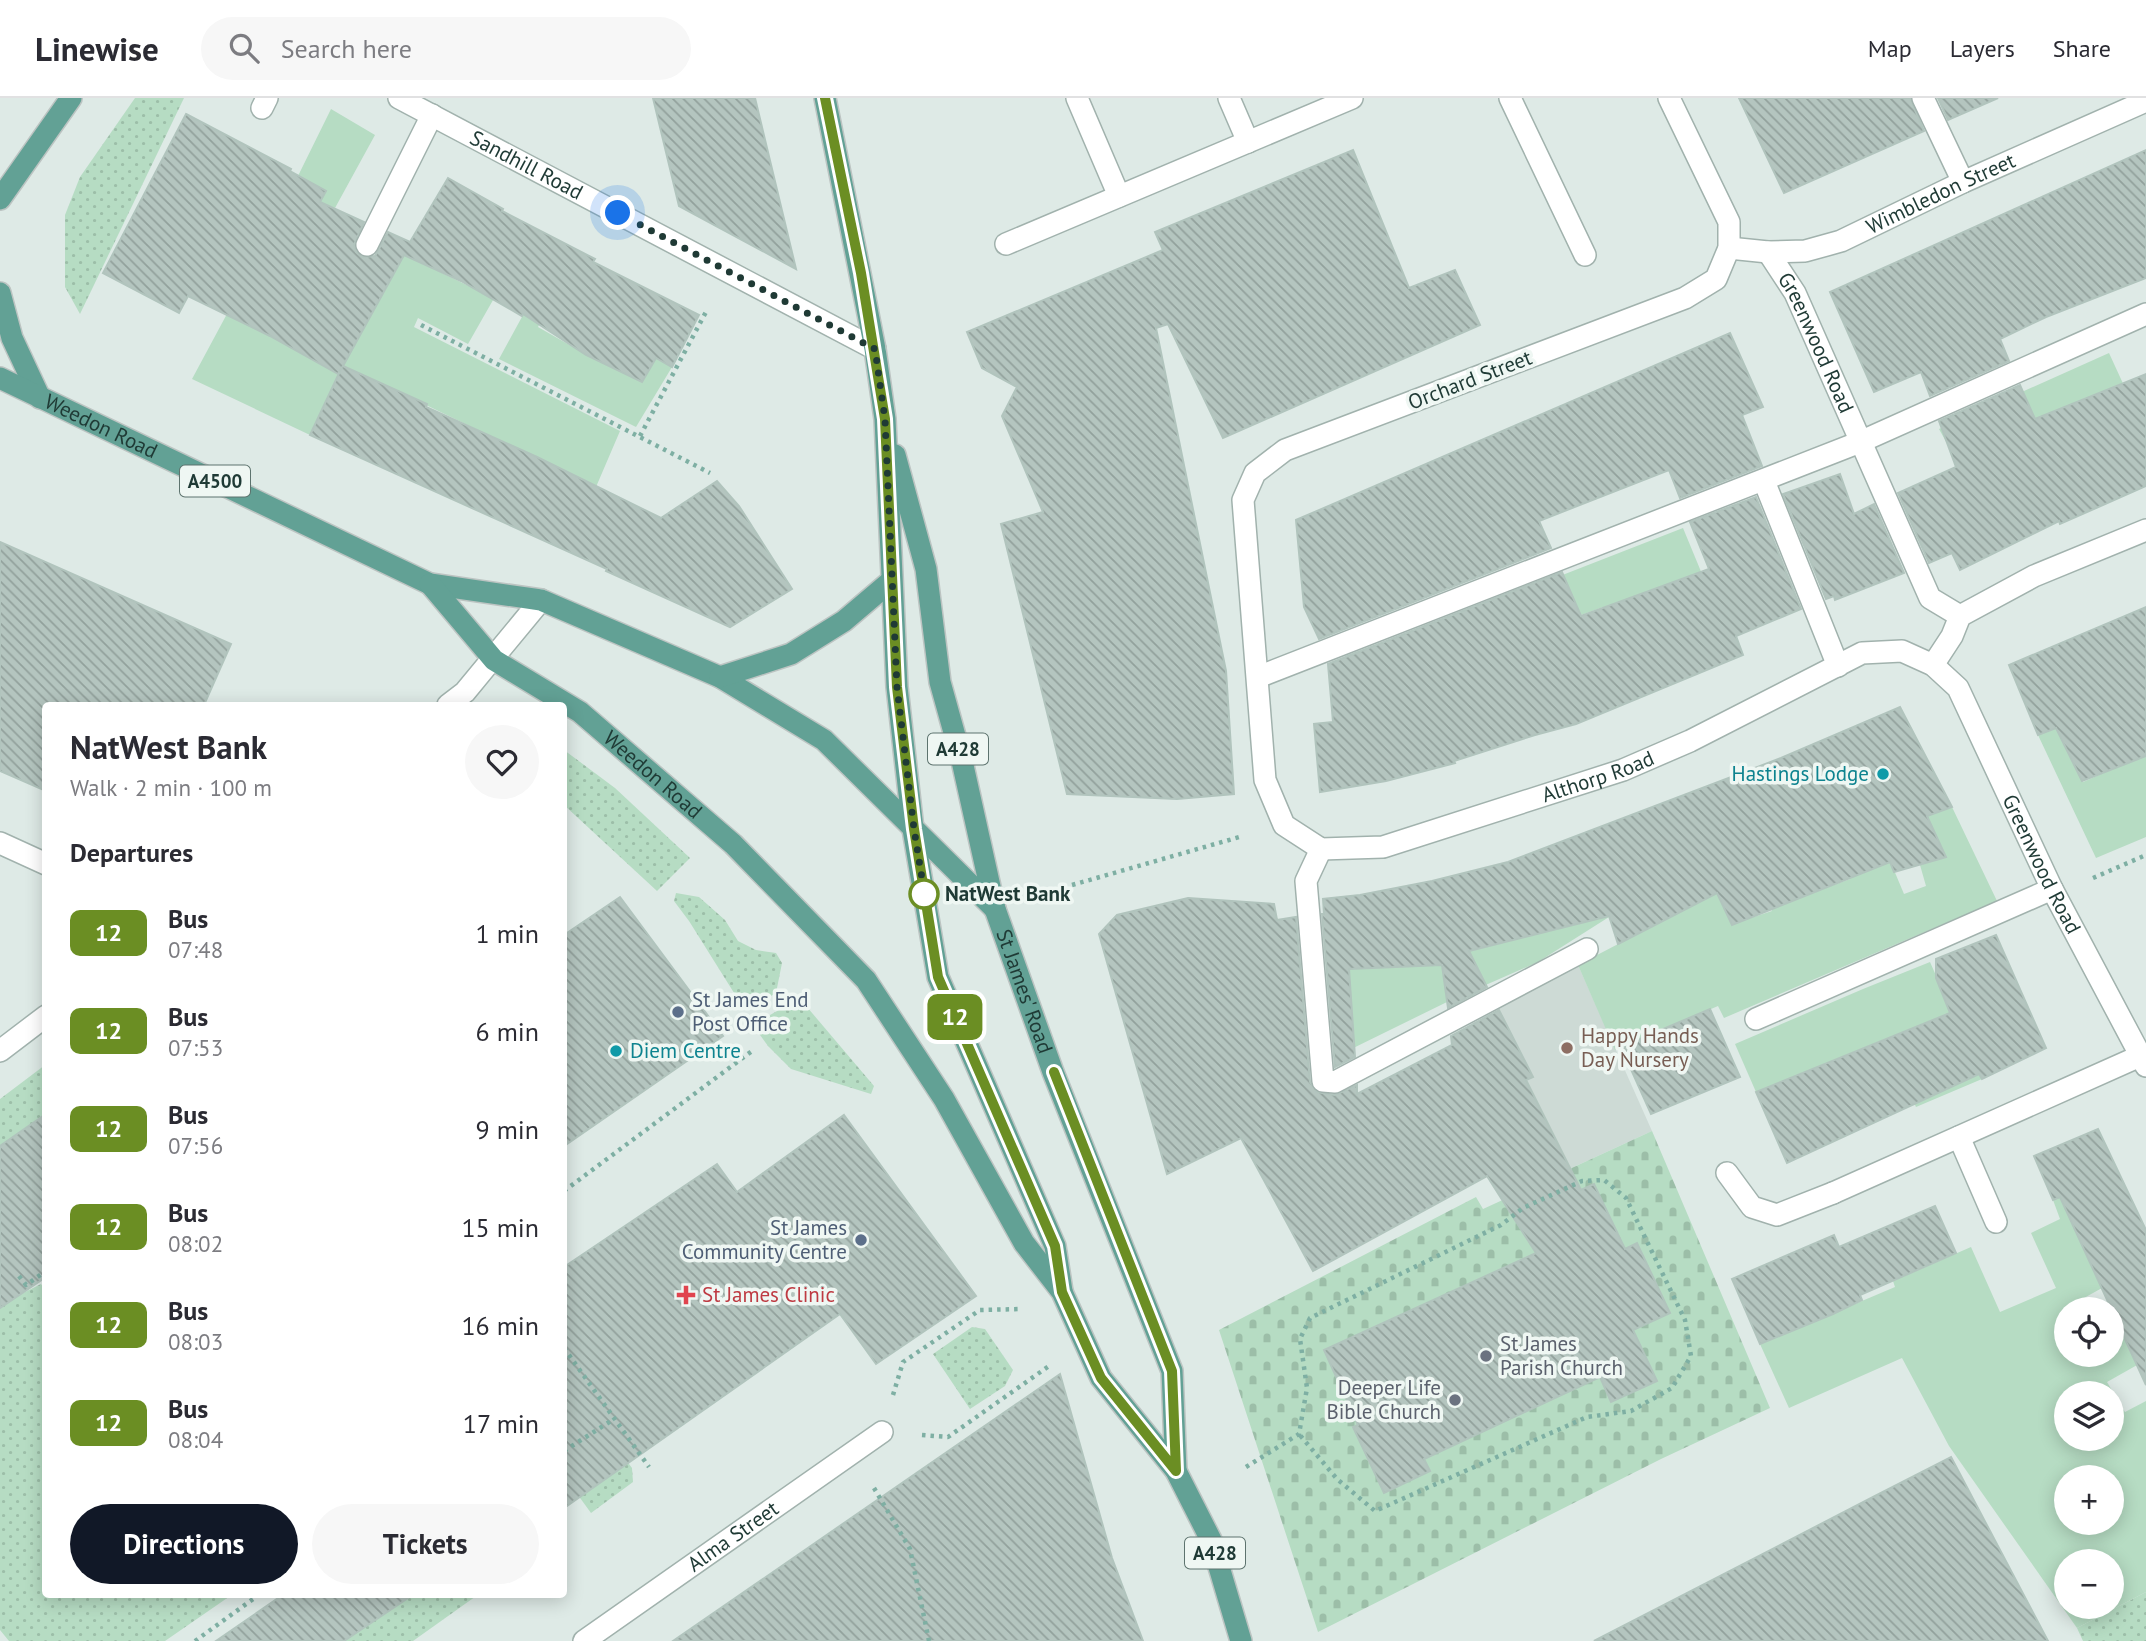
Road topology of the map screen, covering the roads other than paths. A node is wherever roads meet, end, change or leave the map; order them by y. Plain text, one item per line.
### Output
1 (71, 98) edge
2 (399, 98) edge
3 (825, 98) edge
4 (1077, 98) edge
5 (1228, 98) edge
6 (1352, 98) edge
7 (1510, 98) edge
8 (1669, 98) edge
9 (1923, 98) edge
10 (2146, 101) edge
11 (432, 115) junction
12 (1248, 142) junction
13 (1963, 182) junction
14 (1119, 196) junction
15 (0, 198) edge
16 (0, 212) edge
17 (367, 244) dead end
18 (1006, 244) dead end
19 (1729, 248) junction
20 (1768, 252) junction
21 (1585, 255) dead end
22 (0, 293) edge
23 (2146, 314) edge
24 (875, 349) junction
25 (0, 378) edge
26 (40, 398) junction
27 (885, 419) junction
28 (1860, 442) junction
29 (1764, 481) junction
30 (2146, 530) edge
31 (891, 581) junction
32 (430, 584) junction
33 (541, 600) junction
34 (1960, 617) junction
35 (494, 660) junction
36 (1933, 665) junction
37 (1838, 666) junction
38 (720, 677) junction
39 (1258, 677) junction
40 (452, 702) edge
41 (563, 702) edge
42 (567, 704) edge
43 (914, 829) junction
44 (0, 843) edge
45 (1321, 849) junction
46 (42, 862) edge
47 (2052, 889) junction
48 (995, 909) junction
49 (1587, 949) dead end
50 (866, 980) joint
51 (42, 1019) edge
52 (1756, 1019) dead end
53 (0, 1051) edge
54 (2143, 1061) edge
55 (1959, 1137) junction
56 (1727, 1173) dead end
57 (1996, 1222) dead end
58 (1062, 1292) junction
59 (883, 1433) road end
60 (1176, 1471) junction
61 (584, 1641) edge
62 (1241, 1641) edge

1 - 15 main road
2 - 11 street, Sandhill Road
3 - 24 main road, A428
4 - 14 street
5 - 12 street
6 - 12 street
7 - 21 street
8 - 19 street
9 - 13 street
10 - 13 street, Wimbledon Street
11 - 17 street
11 - 24 street, Sandhill Road
12 - 14 street
13 - 20 street, Wimbledon Street
14 - 18 street
15 - 16 main road
19 - 20 street, Wimbledon Street
19 - 39 street, Orchard Street
20 - 28 street, Greenwood Road
22 - 26 main road
23 - 28 street
24 - 27 main road, A428
25 - 26 main road, Weedon Road / A4500
26 - 32 main road, Weedon Road / A4500
27 - 31 main road
27 - 48 main road, St James' Road / A428
28 - 29 street
28 - 34 street, Greenwood Road
29 - 37 street
29 - 39 street
30 - 34 street
31 - 38 main road
31 - 43 main road, A428
32 - 33 main road, Weedon Road
32 - 35 main road, Weedon Road
33 - 35 street
33 - 38 main road, Weedon Road
34 - 36 street
35 - 40 street
35 - 41 main road, Weedon Road
36 - 37 street, Althorp Road
36 - 47 street, Greenwood Road
37 - 45 street, Althorp Road
38 - 43 main road, Weedon Road
39 - 45 street
42 - 50 main road, Weedon Road
43 - 48 main road, St James' Road
43 - 58 main road, St James' Road / A428
44 - 46 street
45 - 49 street
47 - 52 street
47 - 54 street, Greenwood Road
48 - 60 main road, St James' Road / A428
50 - 58 main road, St James' Road
51 - 53 street
54 - 55 street
55 - 56 street
55 - 57 street
58 - 60 main road, St James' Road / A428
59 - 61 street, Alma Street
60 - 62 main road, St James' Road / A428

